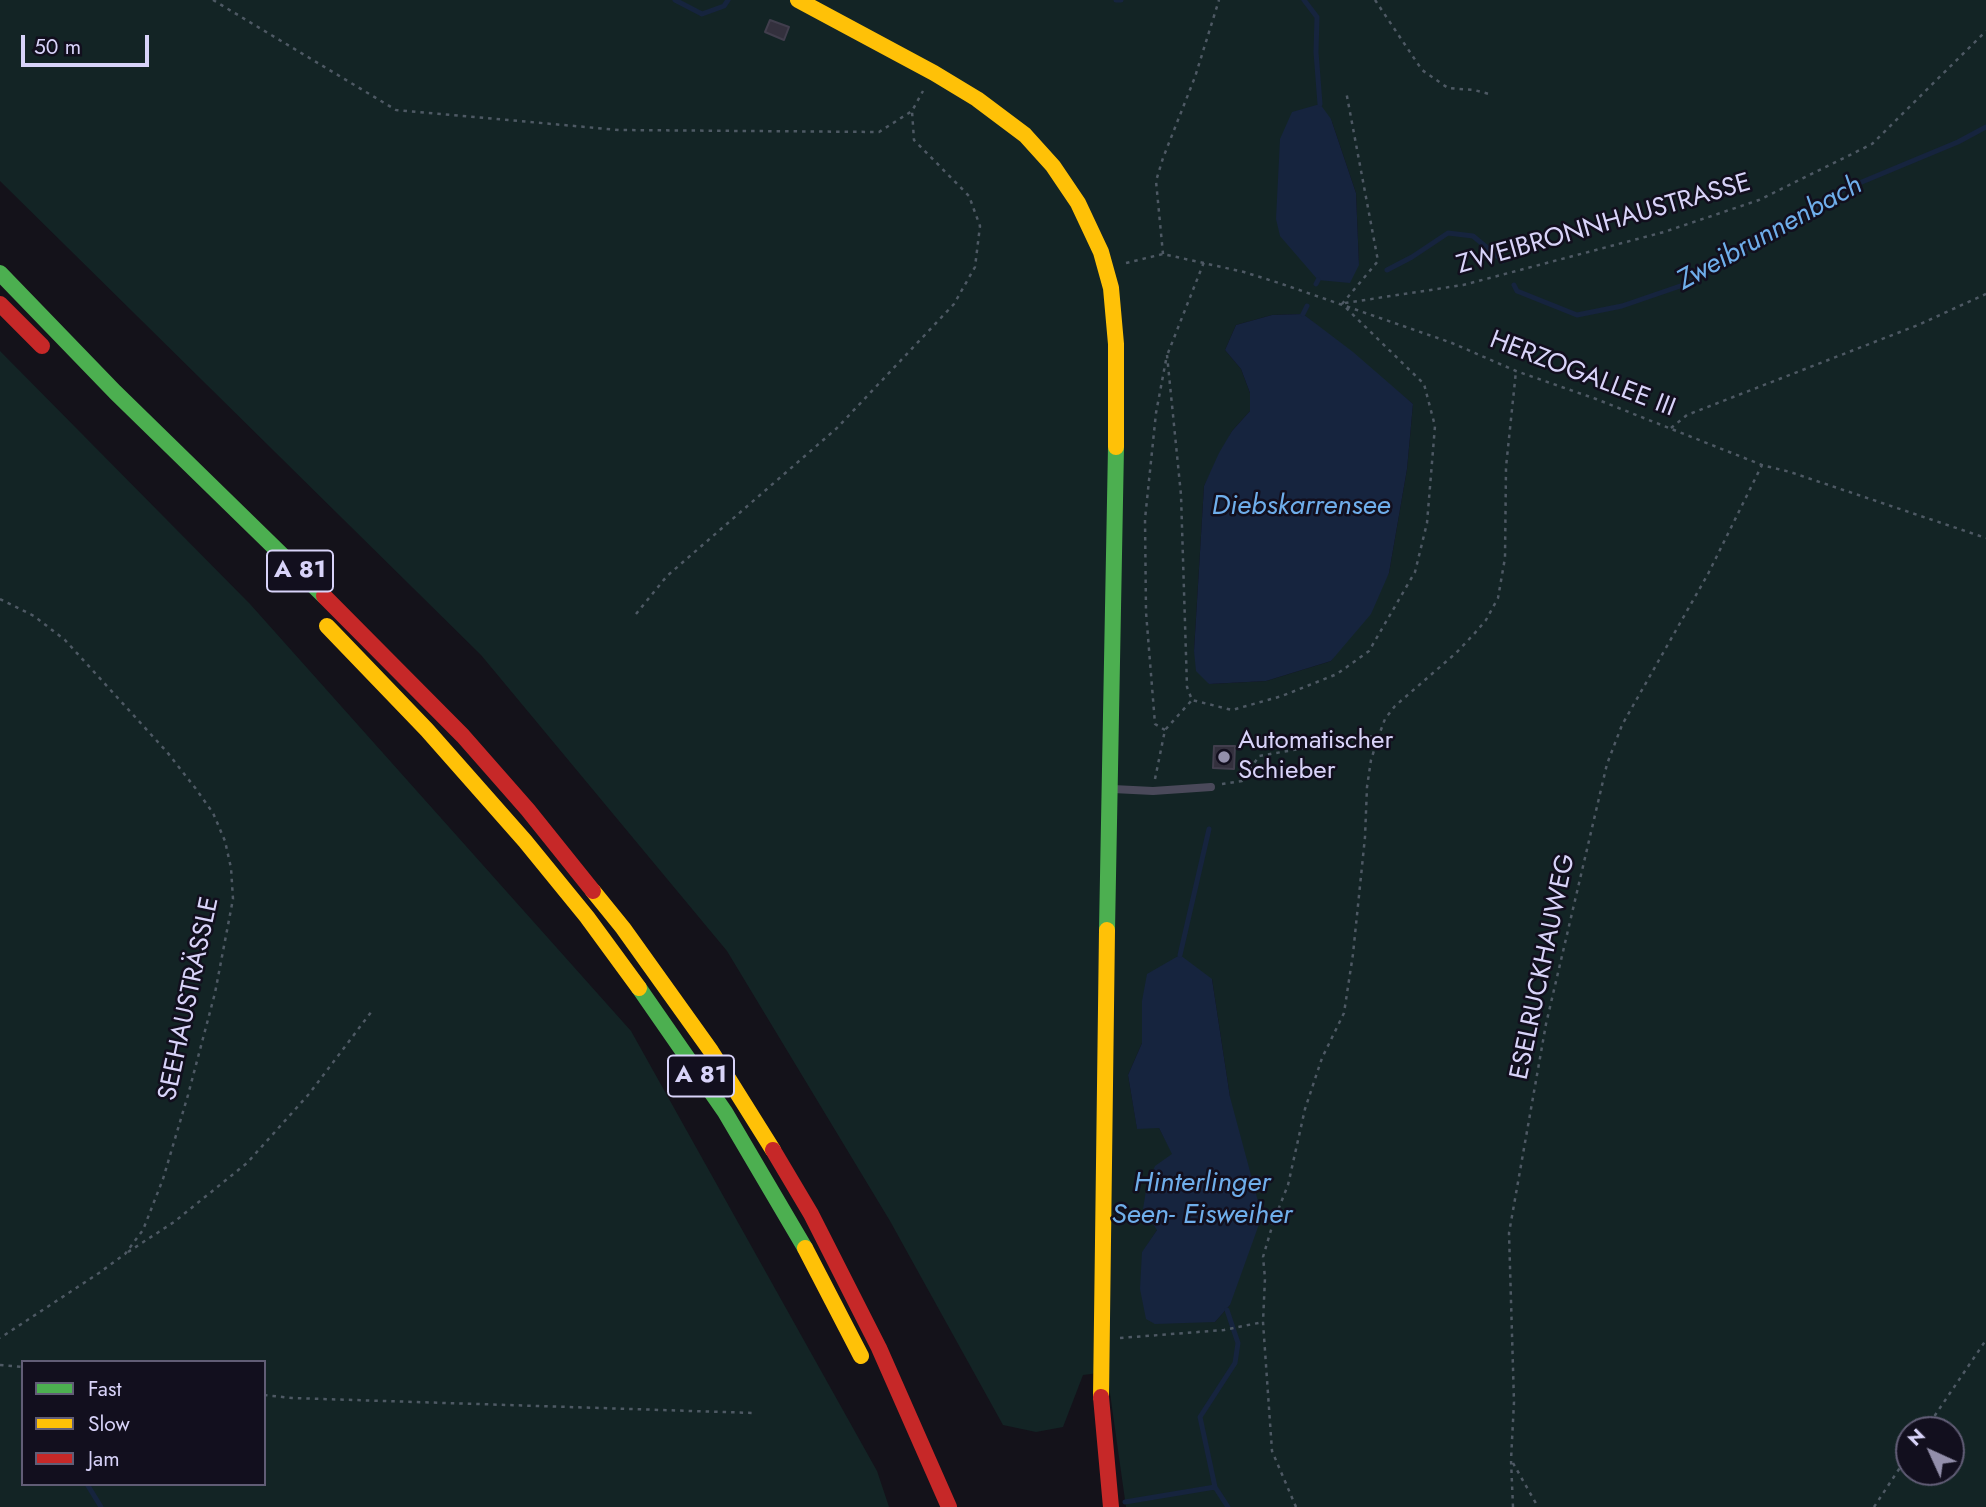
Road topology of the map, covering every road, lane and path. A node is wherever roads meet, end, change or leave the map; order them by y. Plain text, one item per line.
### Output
1 (213, 0) edge
2 (798, 0) edge
3 (1219, 0) edge
4 (1375, 0) edge
5 (1986, 31) edge
6 (934, 73) junction
7 (1346, 91) dead end
8 (1489, 94) dead end
9 (912, 111) junction
10 (1163, 254) junction
11 (1204, 262) junction
12 (1106, 270) junction
13 (0, 273) edge
14 (1986, 294) edge
15 (0, 304) edge
16 (1342, 304) junction
17 (51, 355) dead end
18 (1167, 355) junction
19 (1516, 371) junction
20 (1671, 428) junction
21 (1762, 465) junction
22 (1986, 538) edge
23 (0, 599) edge
24 (314, 613) dead end
25 (636, 614) dead end
26 (1192, 700) junction
27 (1165, 730) junction
28 (1379, 735) junction
29 (1211, 787) joint
30 (1109, 789) junction
31 (1153, 790) junction
32 (372, 1012) dead end
33 (125, 1254) junction
34 (1263, 1322) junction
35 (0, 1338) edge
36 (1100, 1339) junction
37 (1986, 1340) edge
38 (0, 1365) edge
39 (21, 1367) edge
40 (867, 1368) dead end
41 (266, 1395) edge
42 (754, 1413) dead end
43 (1934, 1416) edge
44 (1511, 1460) junction
45 (1895, 1475) edge
46 (949, 1507) edge
47 (1111, 1507) edge
48 (1296, 1507) edge
49 (1513, 1507) edge
50 (1538, 1507) edge
51 (1874, 1507) edge

1 - 9 path
2 - 6 main road
3 - 10 path
4 - 8 path
5 - 16 path, ZWEIBRONNHAUSTRASSE
6 - 9 path
6 - 12 main road
7 - 16 path
9 - 25 path
10 - 11 path, HERZOGALLEE III
10 - 12 path
11 - 16 path, HERZOGALLEE III
11 - 18 path
12 - 30 main road
13 - 46 main road, A 81
14 - 20 path
15 - 17 main road
16 - 19 path, HERZOGALLEE III
16 - 26 path
18 - 26 path
18 - 27 path
19 - 20 path, HERZOGALLEE III
19 - 28 path
20 - 21 path, HERZOGALLEE III
21 - 22 path, HERZOGALLEE III
21 - 44 path, ESELRUCKHAUWEG
23 - 33 path, SEEHAUSTRÄSSLE
24 - 40 main road, A 81
26 - 27 path
27 - 31 path
28 - 29 path
28 - 34 path
29 - 31 lane
30 - 31 lane
30 - 36 main road
32 - 33 path
33 - 35 path, SEEHAUSTRÄSSLE
34 - 36 path
34 - 48 path
36 - 47 main road
37 - 43 path
38 - 39 path
41 - 42 path
44 - 49 path, ESELRUCKHAUWEG
44 - 50 path
45 - 51 path

